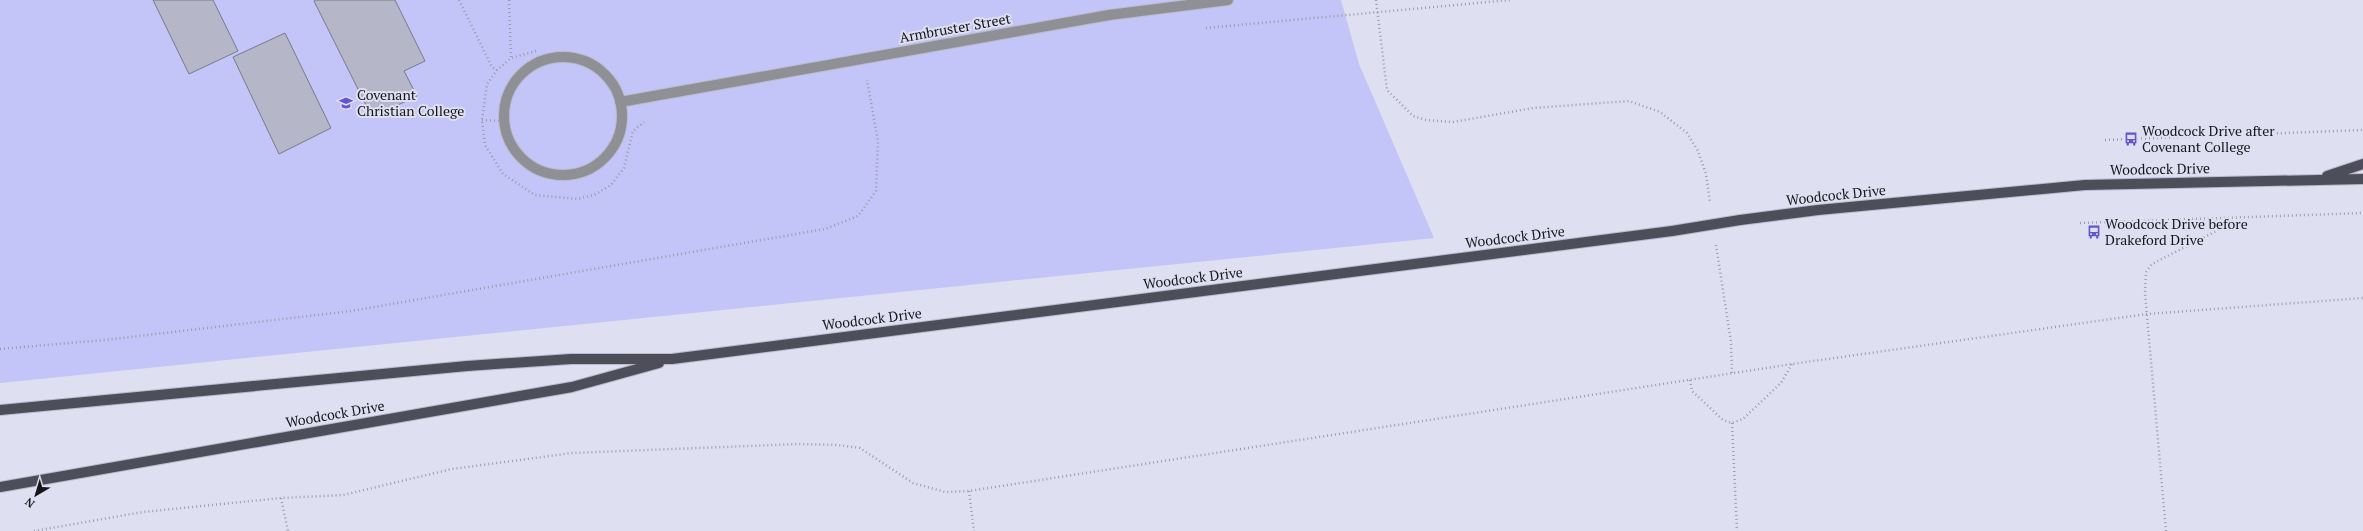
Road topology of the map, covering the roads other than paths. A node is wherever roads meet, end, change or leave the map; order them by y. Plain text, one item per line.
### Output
1 (1228, 0) edge
2 (620, 102) junction
3 (2363, 164) edge
4 (2318, 179) junction
5 (2363, 179) edge
6 (672, 359) junction
7 (0, 410) edge
8 (0, 487) edge

1 - 2 street, Armbruster Street
2 - 2 street
3 - 4 main road
4 - 5 main road, Woodcock Drive
4 - 6 main road, Woodcock Drive, bridge
6 - 7 main road, Woodcock Drive
6 - 8 main road, Woodcock Drive

